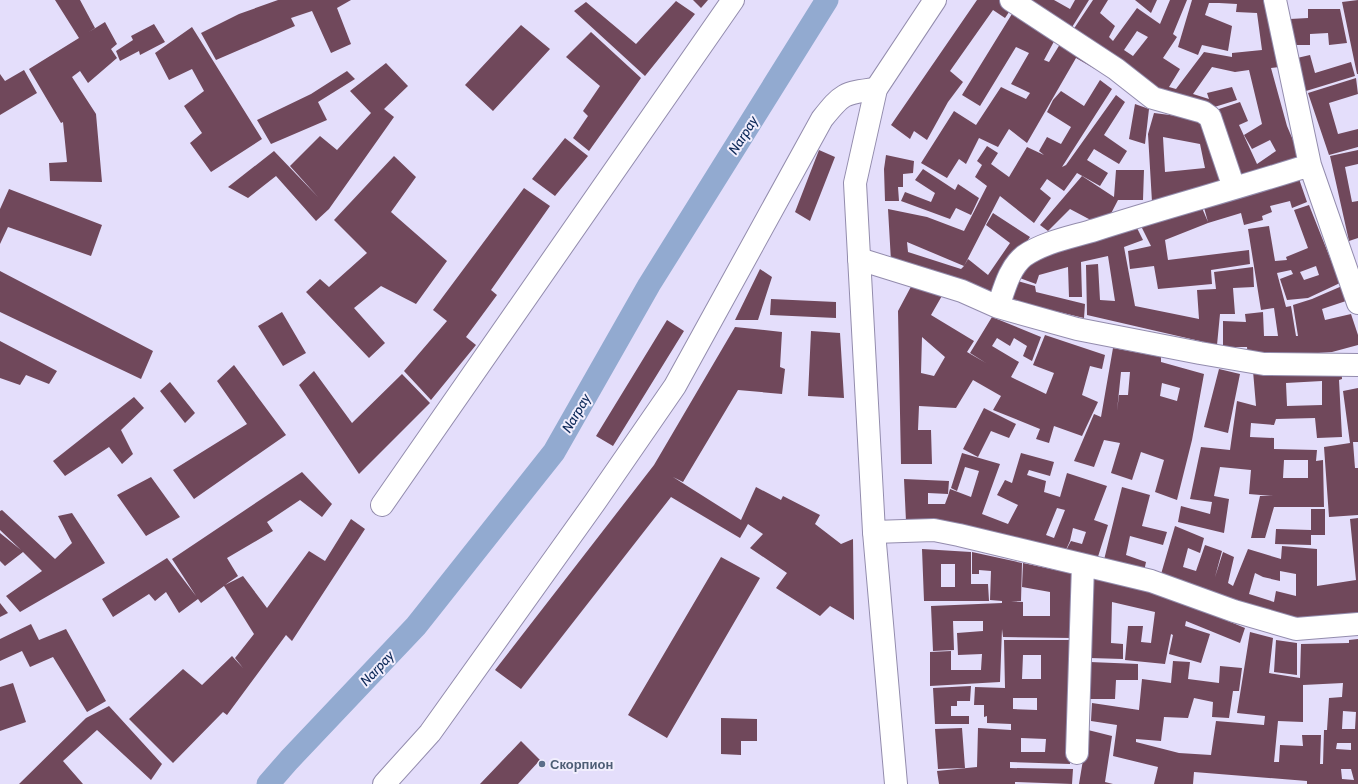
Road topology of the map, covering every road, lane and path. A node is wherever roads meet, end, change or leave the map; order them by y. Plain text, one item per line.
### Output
1 (733, 0) edge
2 (935, 0) edge
3 (1011, 0) edge
4 (1275, 0) edge
5 (876, 89) junction
6 (1310, 165) junction
7 (1234, 188) junction
8 (1349, 247) edge
9 (859, 259) junction
10 (1358, 303) edge
11 (998, 307) junction
12 (1358, 365) edge
13 (382, 505) dead end
14 (874, 532) junction
15 (1083, 566) junction
16 (1358, 624) edge
17 (1077, 753) dead end
18 (384, 784) edge
19 (896, 784) edge

1 - 13 street
2 - 5 street
3 - 7 street
4 - 6 street
5 - 9 street
5 - 18 street
6 - 7 street
6 - 8 street
7 - 11 street
8 - 10 street
9 - 11 street
9 - 14 street
11 - 12 street
14 - 15 street
14 - 19 street
15 - 16 street
15 - 17 street

